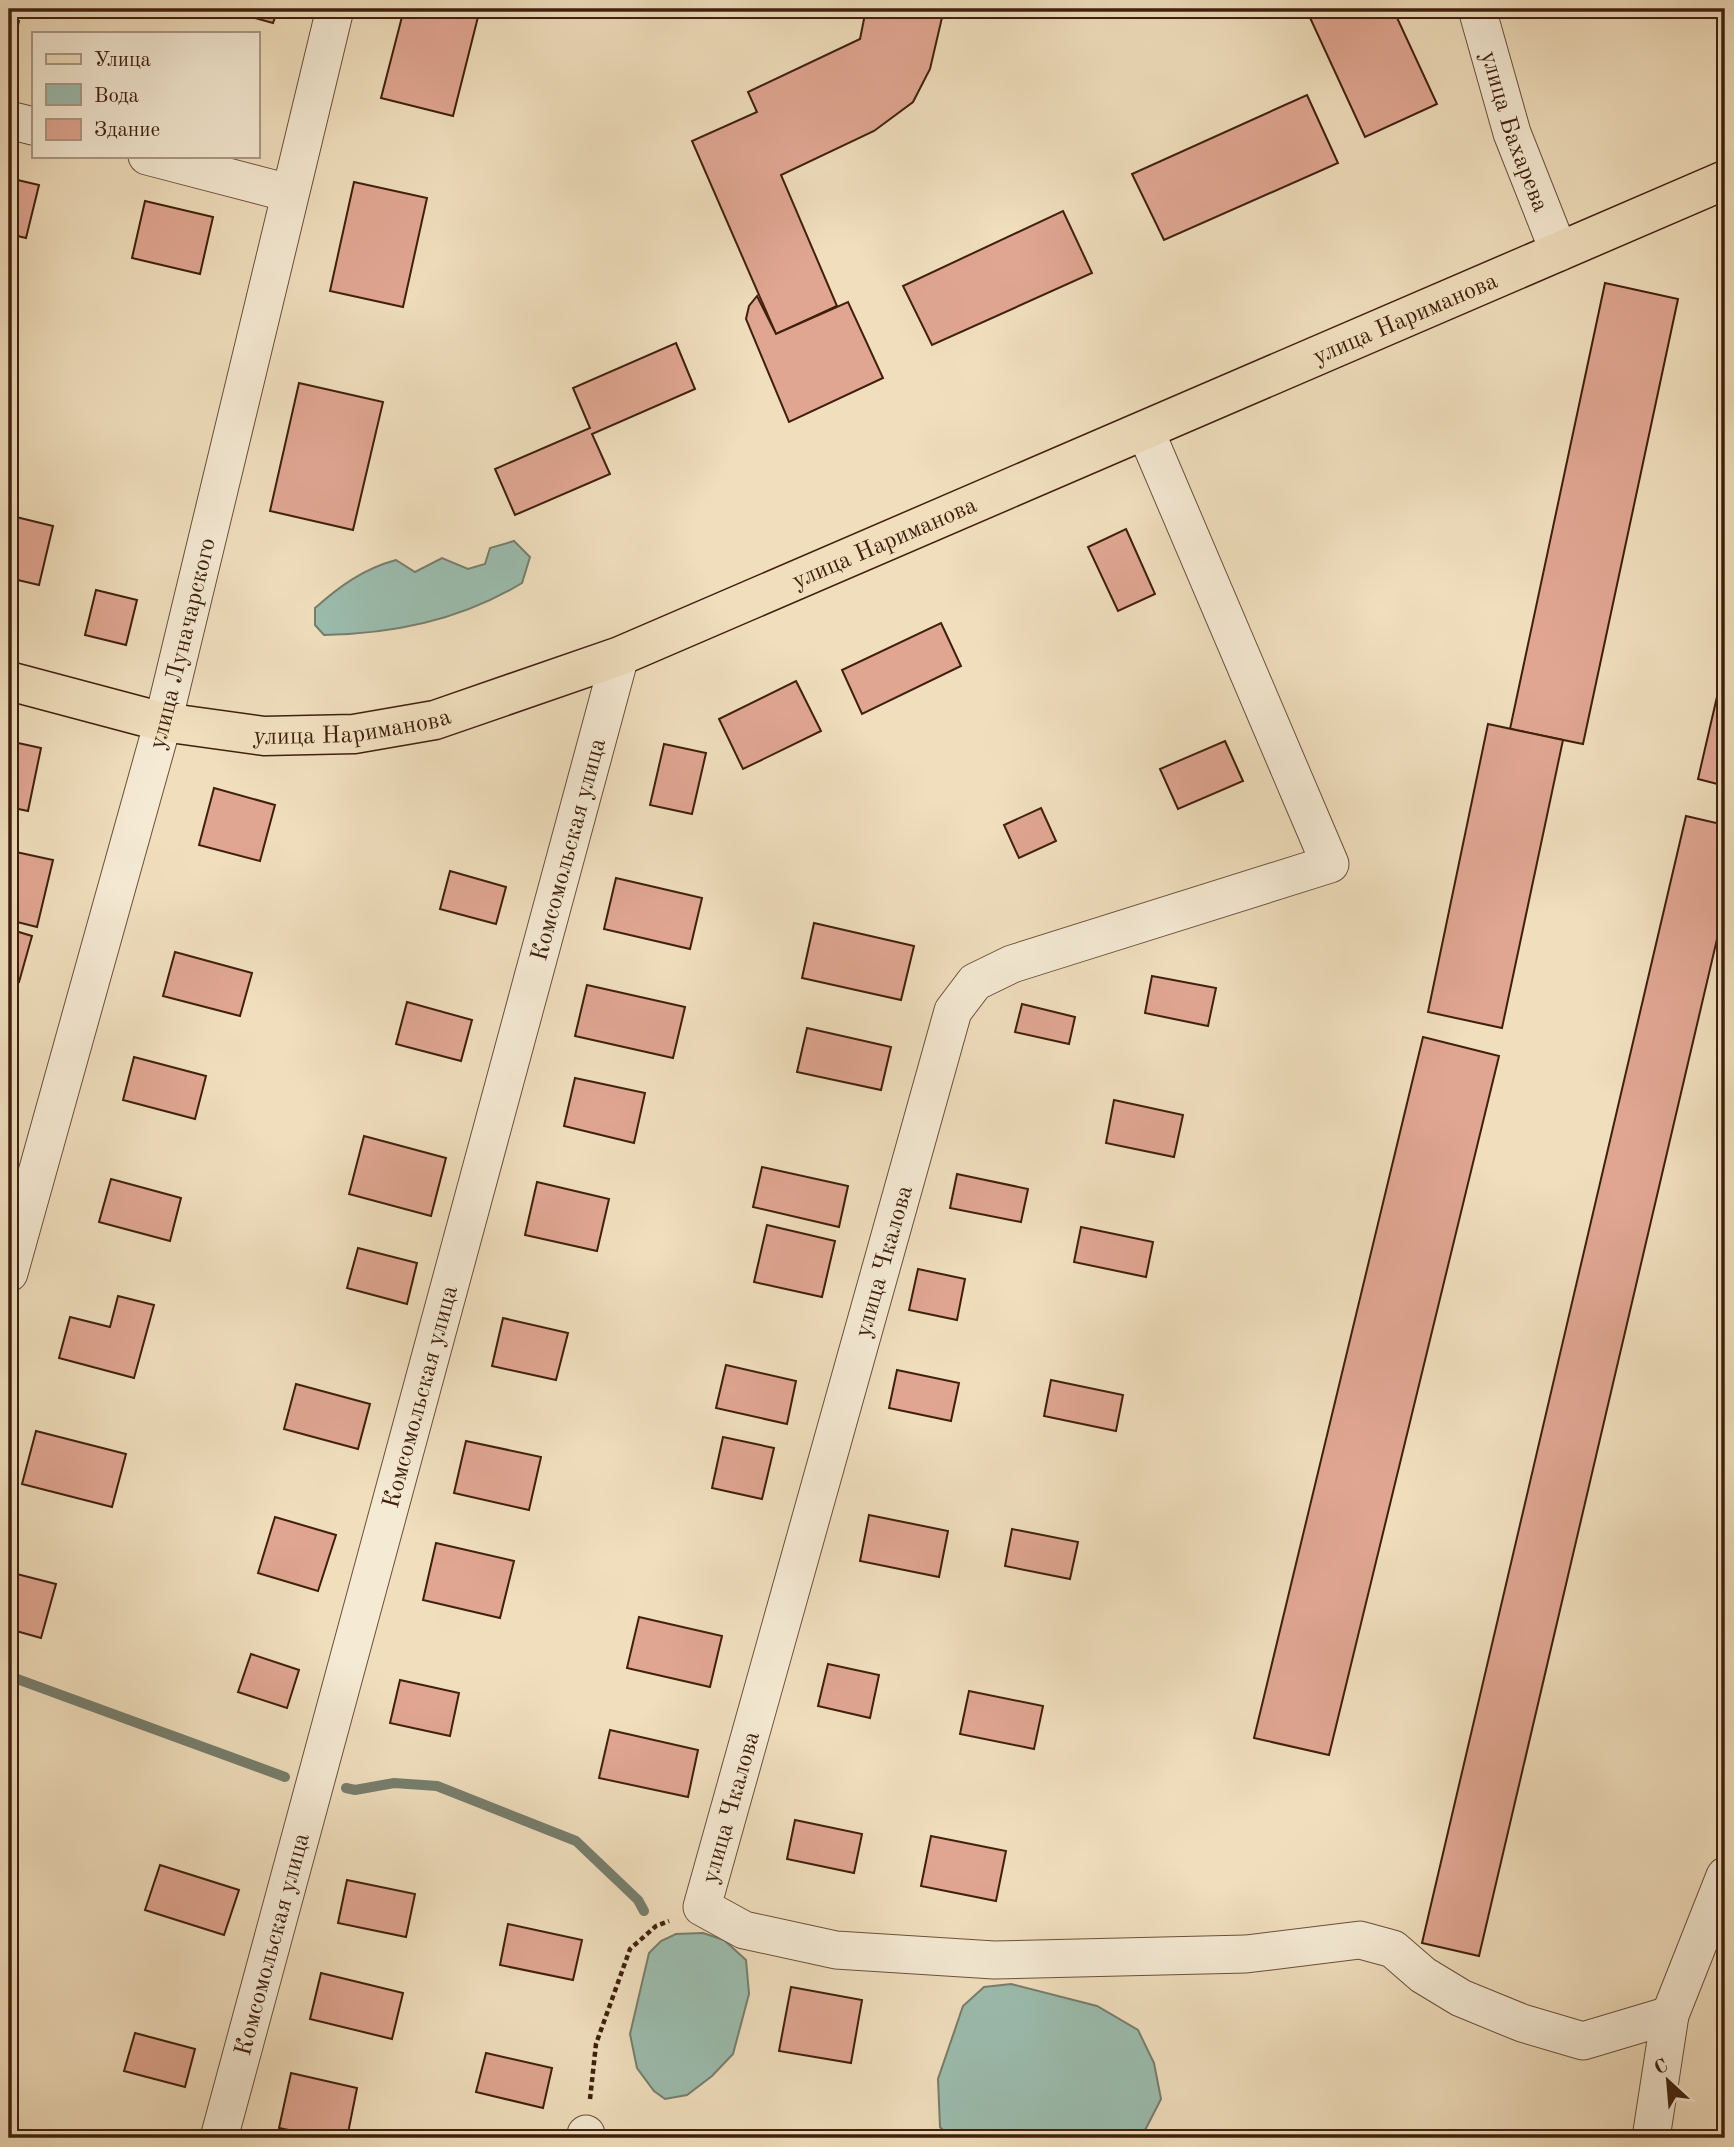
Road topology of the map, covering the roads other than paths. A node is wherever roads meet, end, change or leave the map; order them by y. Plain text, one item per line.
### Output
1 (335, 9) edge
2 (1477, 9) edge
3 (9, 120) edge
4 (32, 126) edge
5 (154, 158) edge
6 (1725, 180) edge
7 (289, 193) junction
8 (1559, 252) junction
9 (1145, 430) junction
10 (620, 656) junction
11 (9, 681) edge
12 (163, 722) junction
13 (9, 1273) edge
14 (1725, 1876) edge
15 (1670, 2015) junction
16 (219, 2138) edge
17 (1651, 2138) edge

1 - 7 street, улица Луначарского
2 - 8 street, улица Бахарева
3 - 4 street
5 - 7 street
6 - 8 main road, улица Нариманова
7 - 12 street, улица Луначарского
8 - 9 main road, улица Нариманова
9 - 10 main road, улица Нариманова
9 - 15 street, улица Чкалова
10 - 12 main road, улица Нариманова
10 - 16 street, Комсомольская улица
11 - 12 main road, улица Нариманова
12 - 13 street, улица Луначарского
14 - 15 street
15 - 17 street

